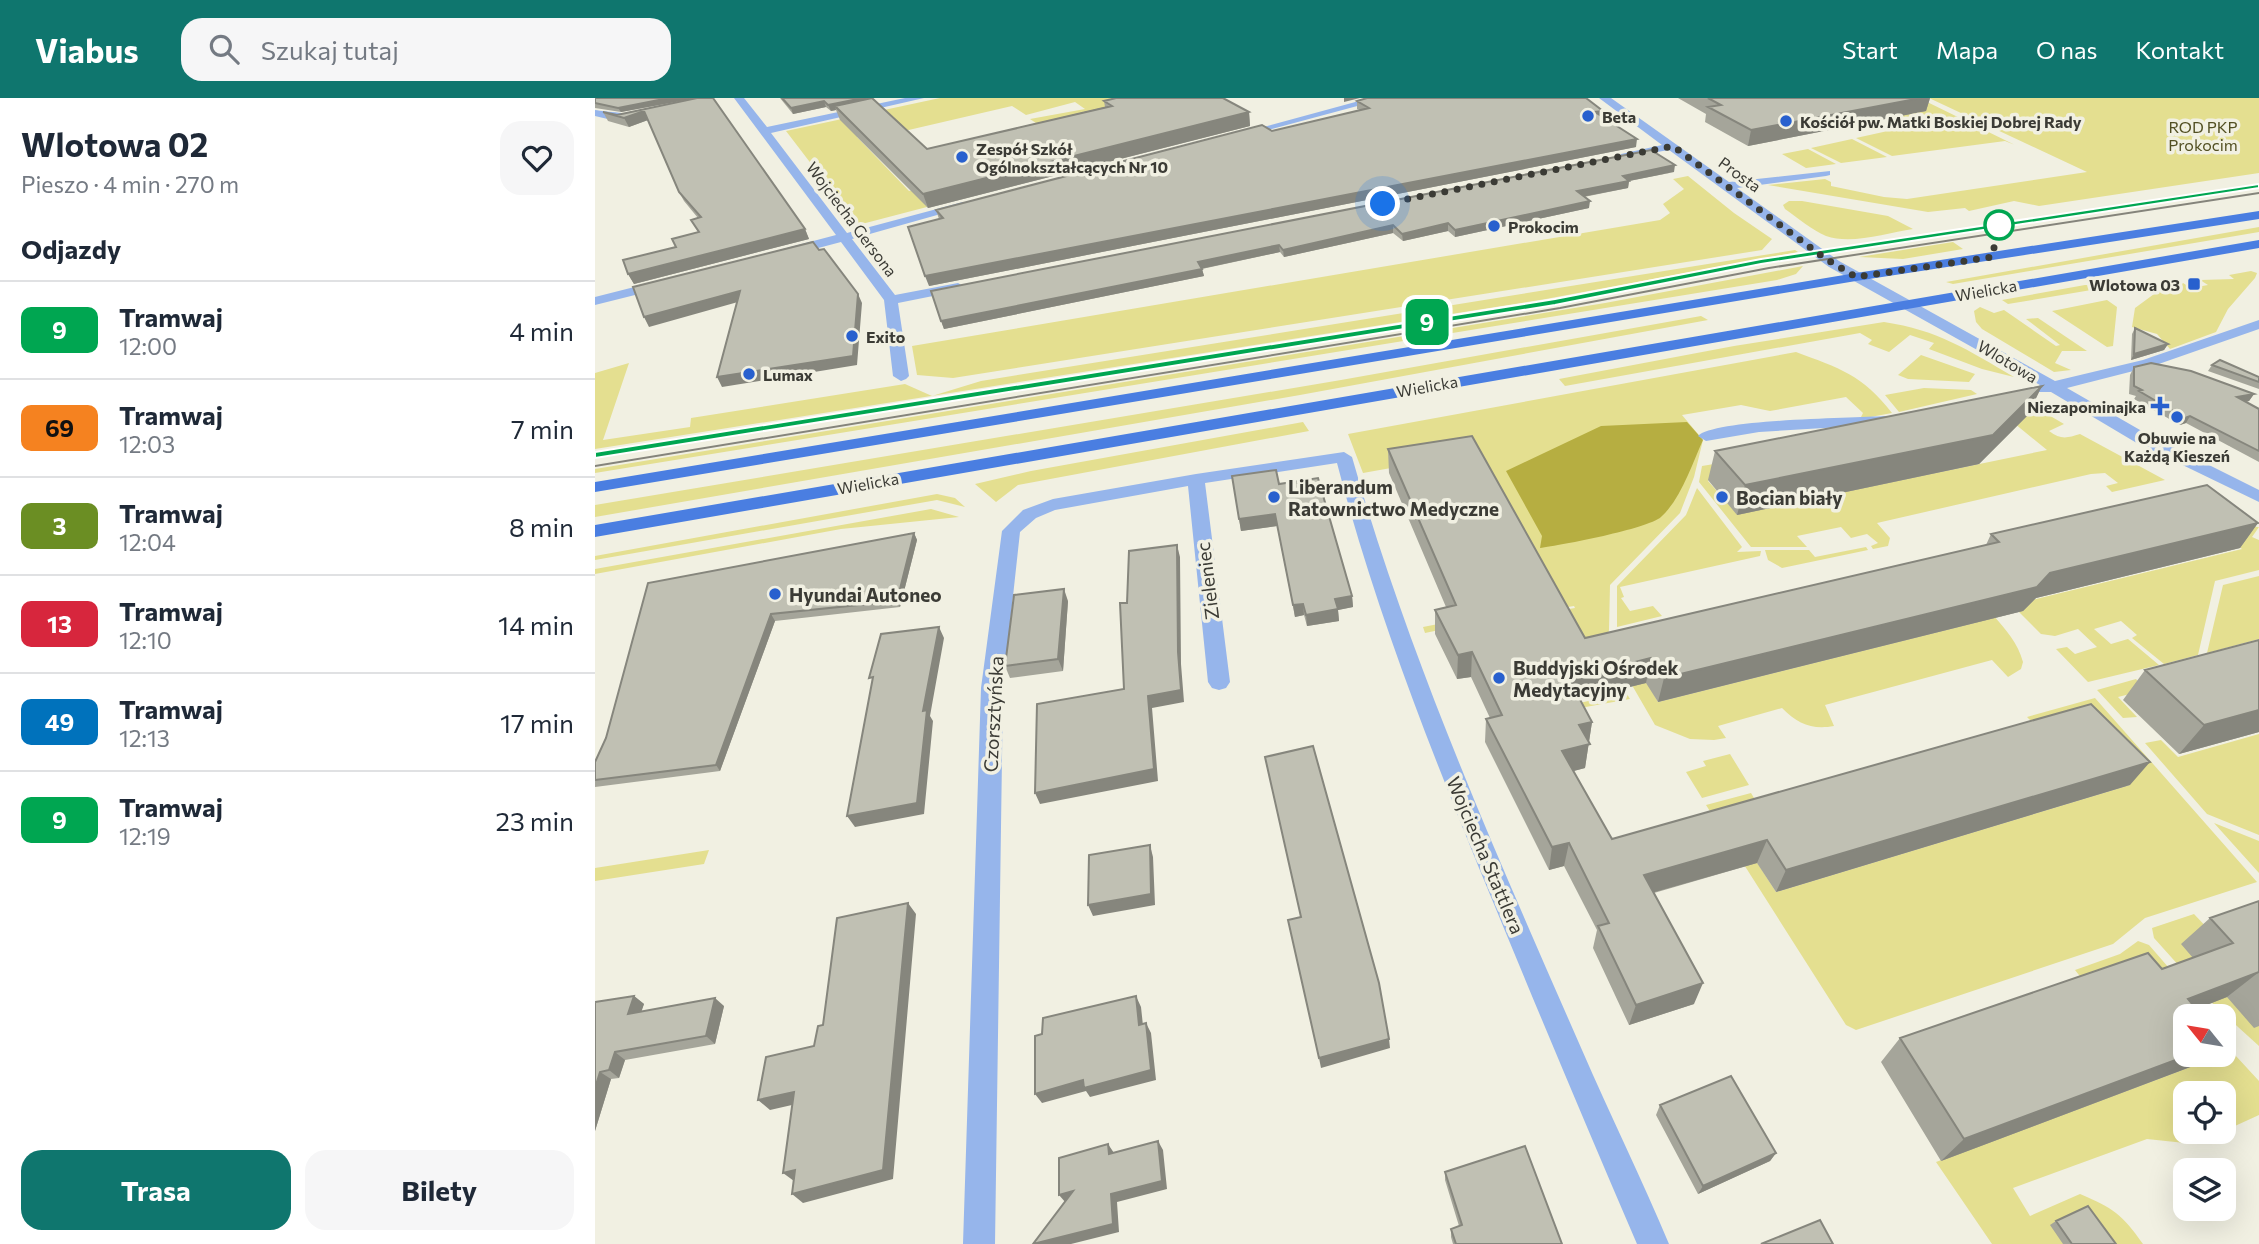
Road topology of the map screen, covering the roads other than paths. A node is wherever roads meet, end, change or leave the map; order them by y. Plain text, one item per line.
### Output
1 (739, 98) edge
2 (919, 98) edge
3 (1382, 98) edge
4 (1608, 100) edge
5 (1627, 100) dead end
6 (595, 113) edge
7 (647, 113) edge
8 (765, 131) junction
9 (1225, 139) edge
10 (1673, 146) junction
11 (1615, 158) edge
12 (1826, 173) dead end
13 (1728, 186) junction
14 (972, 204) edge
15 (2259, 215) edge
16 (843, 237) junction
17 (2259, 244) edge
18 (770, 256) edge
19 (1856, 277) junction
20 (676, 280) edge
21 (973, 284) edge
22 (891, 300) junction
23 (595, 301) edge
24 (1905, 304) junction
25 (2259, 324) edge
26 (2148, 363) junction
27 (2179, 369) edge
28 (901, 376) dead end
29 (2051, 387) junction
30 (2032, 391) edge
31 (1902, 419) edge
32 (1706, 436) dead end
33 (1344, 457) joint
34 (1196, 479) junction
35 (595, 487) edge
36 (2259, 497) edge
37 (595, 531) edge
38 (1219, 682) dead end
39 (978, 1244) edge
40 (1653, 1244) edge

1 - 8 street, Wojciecha Gersona
2 - 8 street
3 - 9 street
4 - 5 street
4 - 10 street, Prosta
6 - 7 street
8 - 16 street, Wojciecha Gersona
10 - 11 street
10 - 13 street, Prosta
12 - 13 street
13 - 19 street, Prosta
14 - 16 street
15 - 19 main road, Wielicka
16 - 18 street
16 - 22 street, Wojciecha Gersona
17 - 24 main road, Wielicka
19 - 24 street, Prosta
19 - 35 main road, Wielicka
20 - 23 street
21 - 22 street
22 - 28 street, Wojciecha Gersona
24 - 29 street, Wlotowa
24 - 37 main road, Wielicka
25 - 26 street
26 - 27 street
26 - 29 street
29 - 30 street
29 - 36 street, Wlotowa
31 - 32 street
33 - 34 street, Czorsztyńska
33 - 40 street, Wojciecha Stattlera
34 - 38 street, Zieleniec
34 - 39 street, Czorsztyńska

